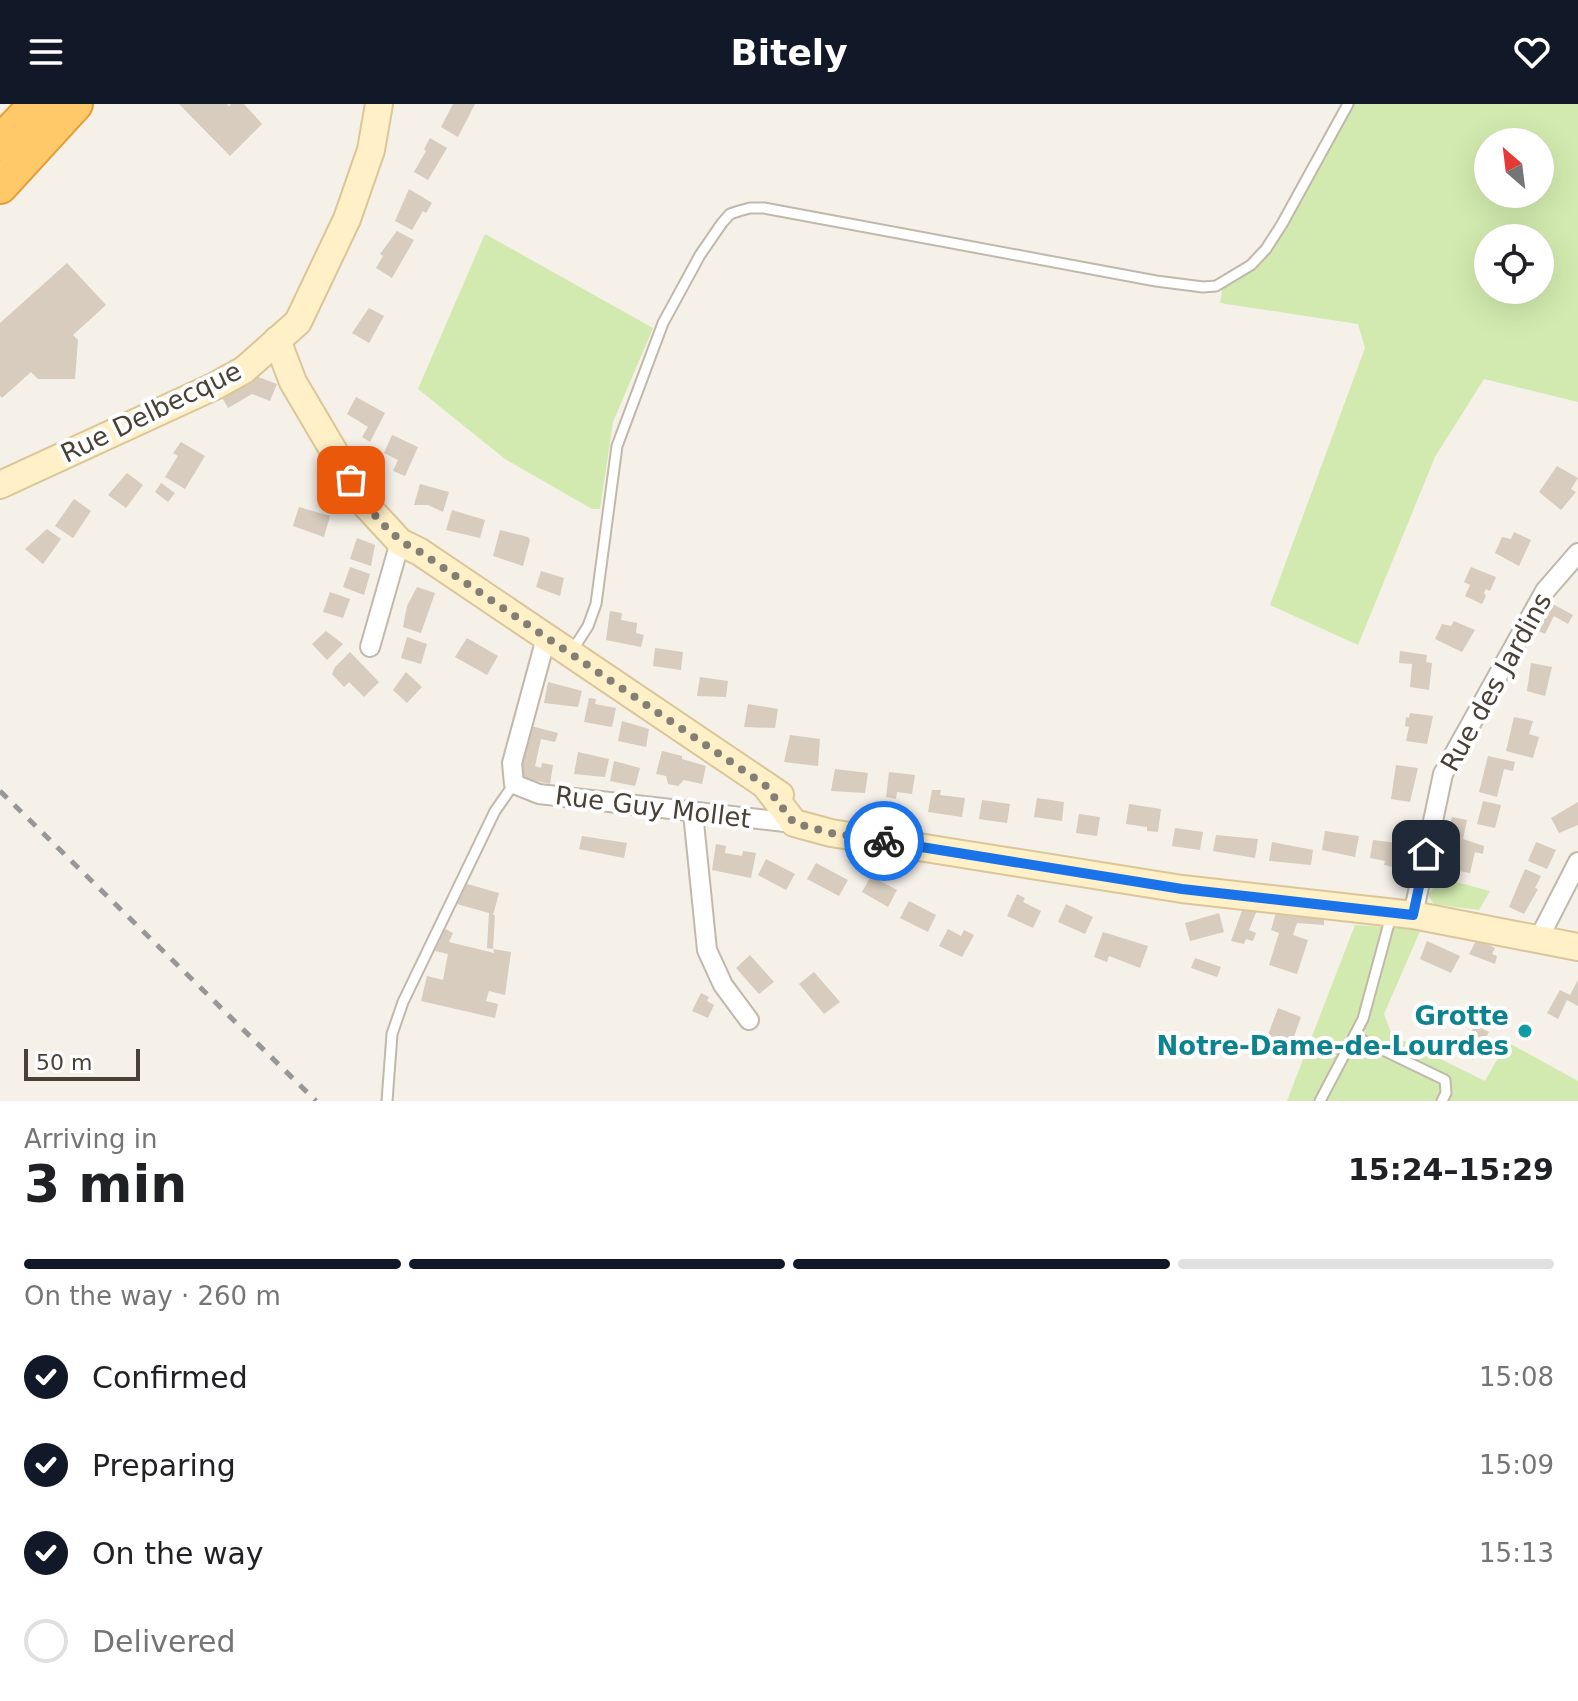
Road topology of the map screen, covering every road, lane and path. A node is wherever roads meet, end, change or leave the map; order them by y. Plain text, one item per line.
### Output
1 (37, 104) edge
2 (75, 104) edge
3 (379, 104) edge
4 (1348, 104) edge
5 (0, 143) edge
6 (0, 186) edge
7 (277, 340) junction
8 (0, 485) edge
9 (400, 542) junction
10 (1578, 553) edge
11 (546, 638) junction
12 (370, 647) dead end
13 (570, 654) junction
14 (514, 784) junction
15 (693, 813) junction
16 (800, 819) junction
17 (1578, 862) edge
18 (1402, 913) junction
19 (1538, 940) junction
20 (1578, 947) edge
21 (749, 1020) dead end
22 (1356, 1037) junction
23 (387, 1101) edge
24 (1320, 1101) edge
25 (1442, 1101) edge

1 - 5 highway
2 - 6 highway
3 - 7 street, Rue Delbecque
4 - 13 lane
7 - 8 street, Rue Delbecque
7 - 9 street, Rue Guy Mollet
9 - 11 street, Rue Guy Mollet
9 - 12 street
10 - 18 street, Rue des Jardins
11 - 13 street, Rue Guy Mollet
11 - 14 street
13 - 16 street, Rue Guy Mollet
14 - 15 street, Rue Guy Mollet
14 - 23 lane
15 - 16 street, Rue Guy Mollet
15 - 21 street
16 - 18 street, Rue Guy Mollet
17 - 19 street
18 - 19 street, Rue Guy Mollet
18 - 22 lane
19 - 20 street, Rue Guy Mollet
22 - 24 lane
22 - 25 lane

